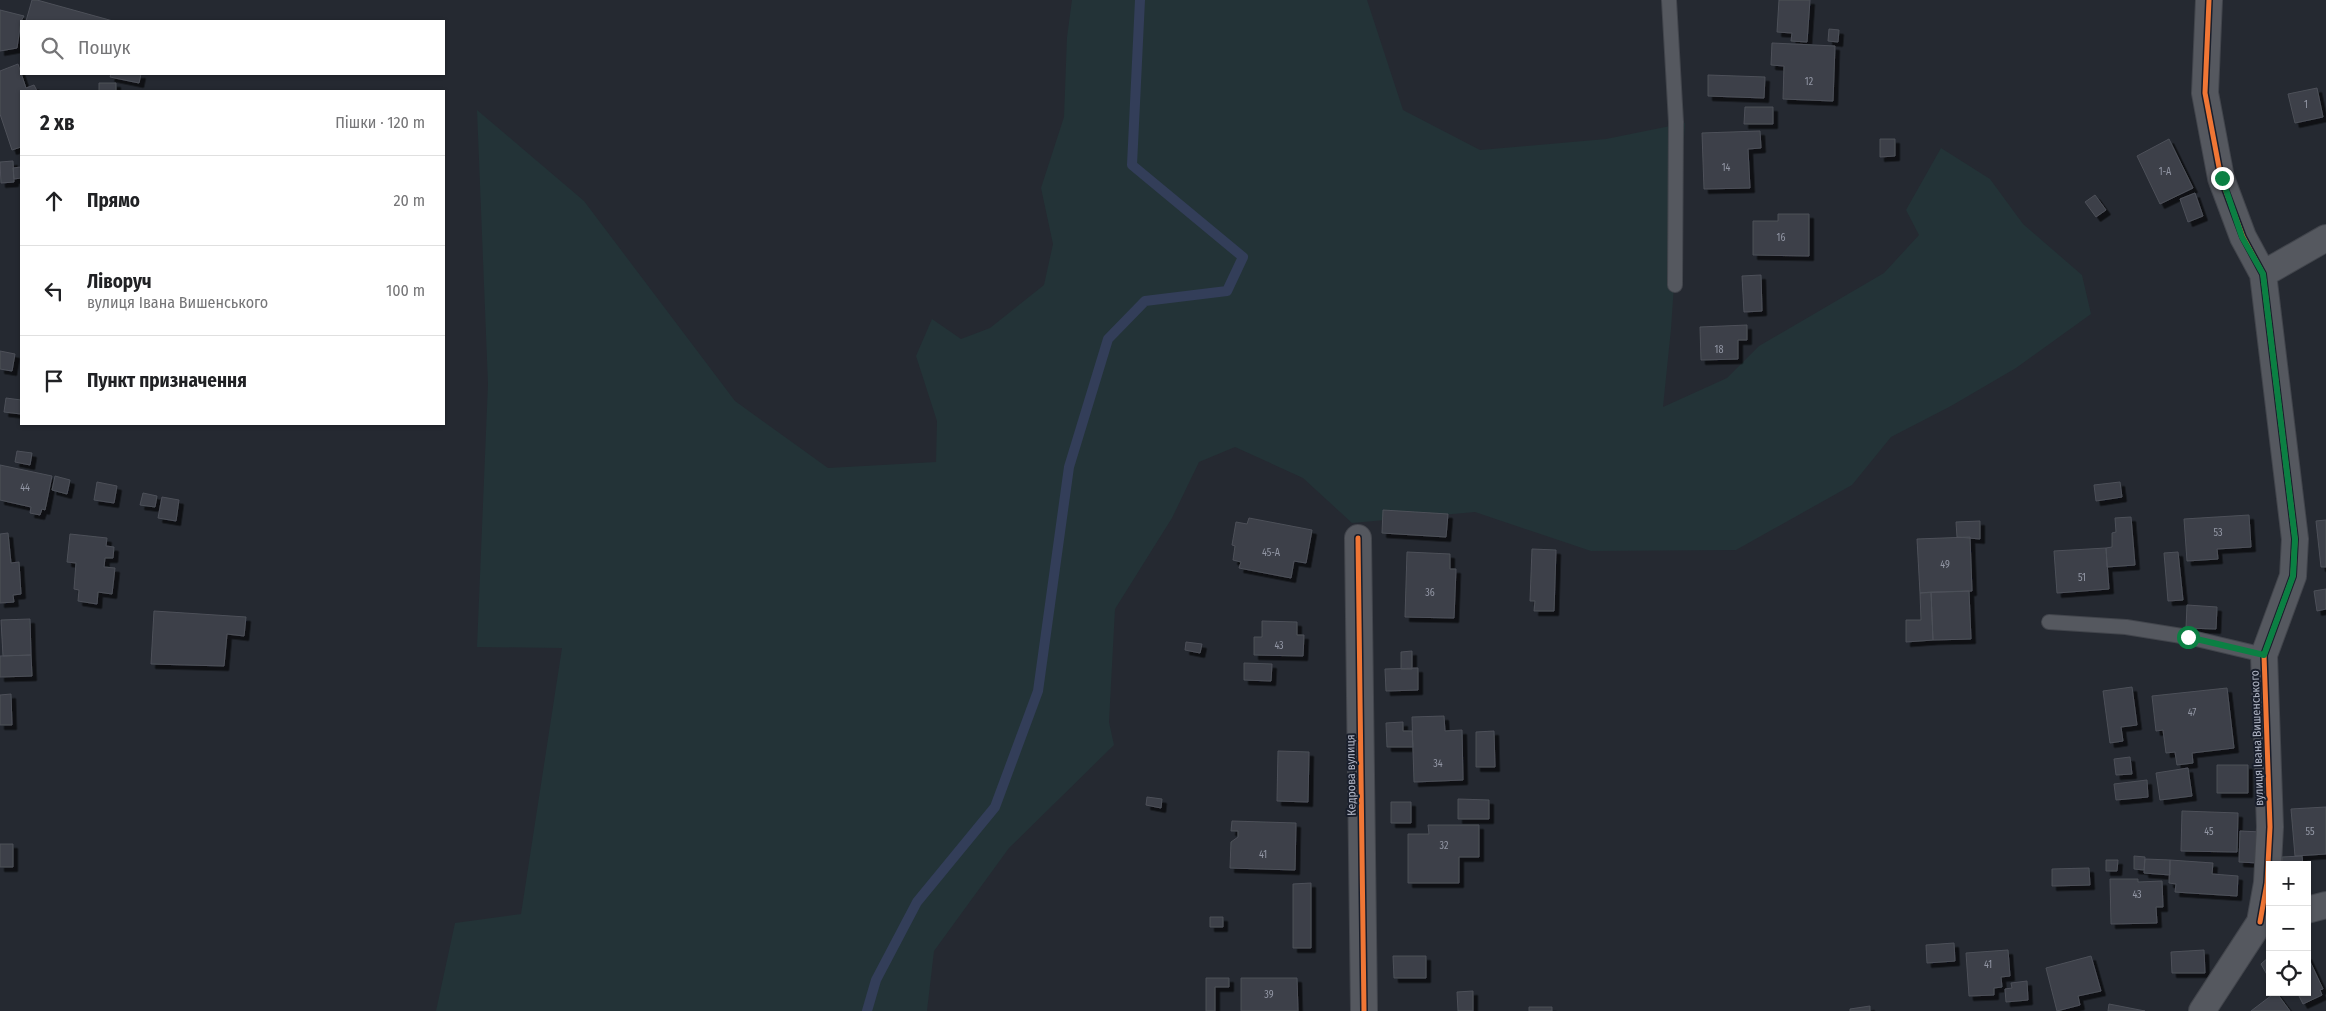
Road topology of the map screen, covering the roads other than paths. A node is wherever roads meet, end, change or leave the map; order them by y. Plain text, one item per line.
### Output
1 (1668, 0) edge
2 (2210, 0) edge
3 (2326, 238) edge
4 (2263, 274) junction
5 (1675, 285) dead end
6 (1358, 538) dead end
7 (2049, 622) dead end
8 (2264, 655) junction
9 (2326, 906) edge
10 (2311, 909) edge
11 (2265, 921) edge
12 (1364, 1011) edge
13 (2202, 1011) edge

1 - 5 lane
2 - 4 street, вулиця Івана Вишенського
3 - 4 street
4 - 8 street, вулиця Івана Вишенського
6 - 12 street, Кедрова вулиця
7 - 8 lane
8 - 11 street, вулиця Івана Вишенського
9 - 10 street
11 - 13 street

